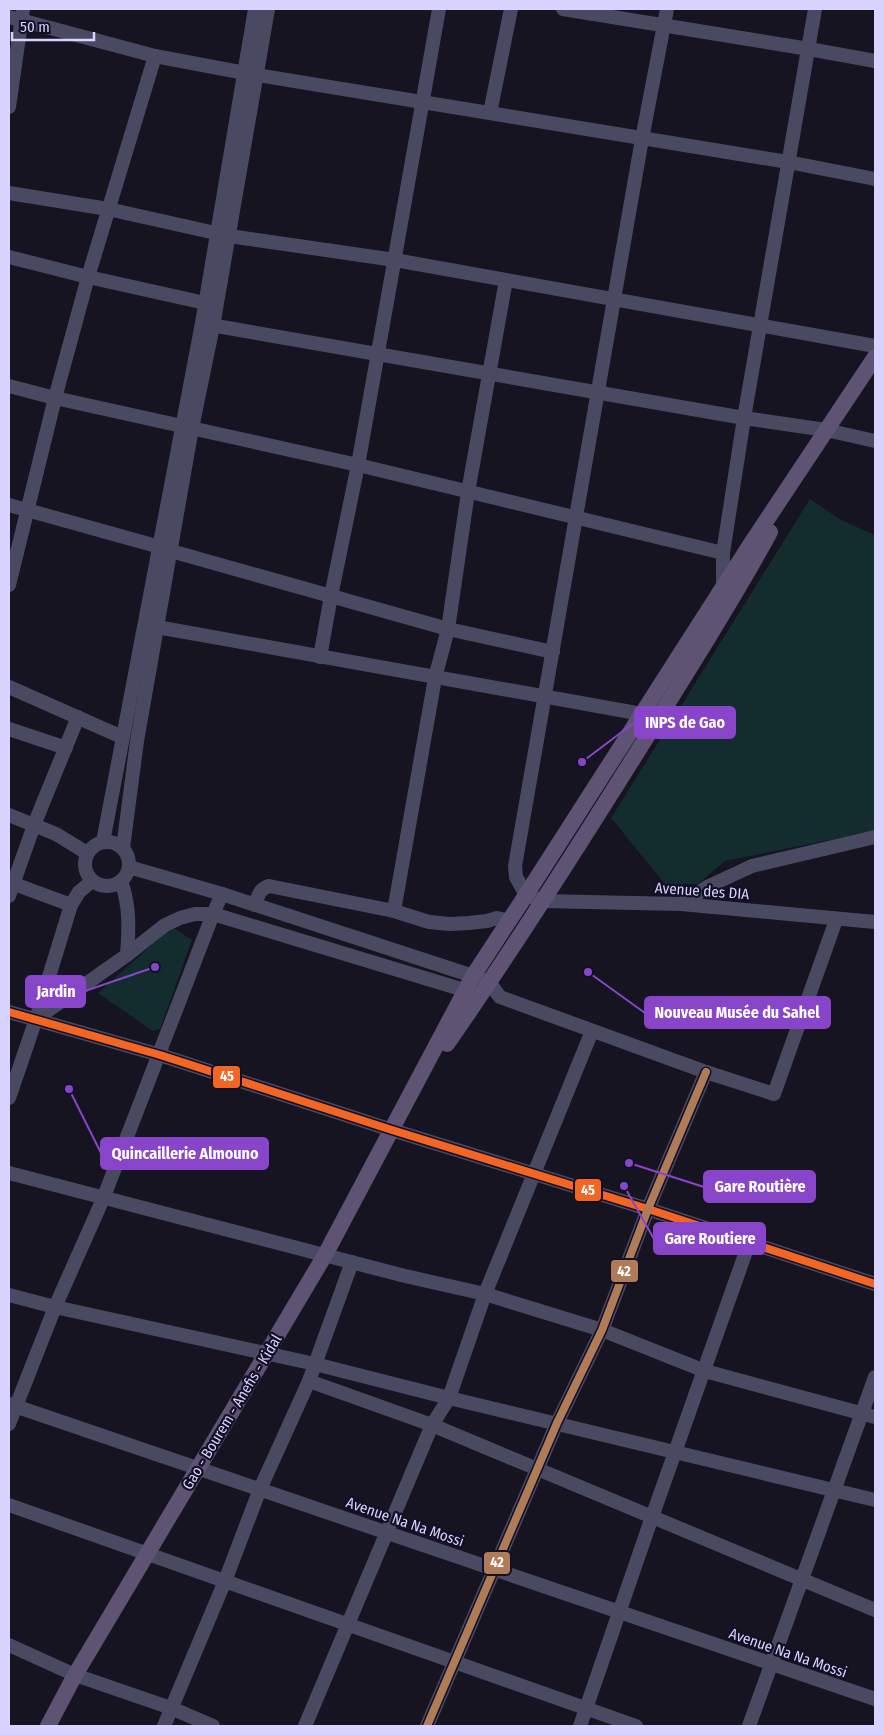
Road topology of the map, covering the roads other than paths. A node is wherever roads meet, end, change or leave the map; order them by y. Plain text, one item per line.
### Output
1 (255, 9) edge
2 (268, 9) edge
3 (439, 9) edge
4 (512, 9) edge
5 (563, 9) edge
6 (666, 9) edge
7 (815, 9) edge
8 (18, 15) edge
9 (664, 25) junction
10 (809, 48) junction
11 (155, 56) junction
12 (875, 61) edge
13 (250, 74) junction
14 (422, 102) junction
15 (9, 107) edge
16 (490, 113) junction
17 (642, 139) junction
18 (788, 162) junction
19 (875, 179) edge
20 (9, 194) edge
21 (108, 209) junction
22 (223, 235) junction
23 (9, 257) edge
24 (395, 260) junction
25 (88, 277) junction
26 (506, 280) junction
27 (614, 299) junction
28 (205, 303) junction
29 (207, 325) junction
30 (760, 326) junction
31 (875, 346) edge
32 (378, 354) junction
33 (875, 358) edge
34 (490, 373) junction
35 (9, 386) edge
36 (598, 392) junction
37 (55, 398) junction
38 (744, 418) junction
39 (187, 427) junction
40 (826, 430) junction
41 (875, 441) edge
42 (358, 465) junction
43 (468, 492) junction
44 (9, 505) edge
45 (28, 511) junction
46 (576, 518) junction
47 (165, 549) junction
48 (723, 553) junction
49 (9, 585) edge
50 (723, 589) junction
51 (331, 596) junction
52 (157, 627) junction
53 (448, 629) junction
54 (553, 652) junction
55 (320, 657) junction
56 (435, 678) junction
57 (9, 687) edge
58 (545, 697) junction
59 (642, 714) junction
60 (78, 717) junction
61 (9, 729) edge
62 (122, 737) junction
63 (66, 748) junction
64 (9, 815) edge
65 (34, 825) junction
66 (875, 837) edge
67 (103, 842) junction
68 (123, 848) junction
69 (87, 852) junction
70 (129, 868) junction
71 (92, 881) junction
72 (121, 881) junction
73 (10, 887) edge
74 (222, 894) junction
75 (534, 898) junction
76 (681, 904) junction
77 (70, 905) junction
78 (255, 905) junction
79 (394, 911) junction
80 (213, 914) junction
81 (836, 920) junction
82 (509, 921) junction
83 (875, 922) edge
84 (127, 955) junction
85 (469, 983) junction
86 (485, 989) junction
87 (9, 1012) edge
88 (36, 1019) junction
89 (592, 1031) junction
90 (160, 1055) junction
91 (706, 1072) junction
92 (411, 1095) junction
93 (9, 1098) edge
94 (392, 1130) junction
95 (9, 1174) edge
96 (535, 1174) junction
97 (103, 1199) junction
98 (648, 1210) junction
99 (749, 1243) junction
100 (325, 1255) junction
101 (352, 1262) junction
102 (875, 1284) edge
103 (485, 1294) junction
104 (9, 1295) edge
105 (55, 1307) junction
106 (602, 1330) junction
107 (267, 1354) junction
108 (316, 1364) junction
109 (705, 1371) junction
110 (875, 1377) edge
111 (309, 1381) junction
112 (449, 1398) junction
113 (12, 1405) edge
114 (869, 1416) edge
115 (557, 1423) junction
116 (9, 1424) edge
117 (432, 1425) junction
118 (676, 1452) junction
119 (198, 1468) junction
120 (538, 1469) junction
121 (260, 1490) junction
122 (835, 1491) junction
123 (875, 1500) edge
124 (9, 1505) edge
125 (652, 1517) junction
126 (386, 1532) junction
127 (148, 1554) junction
128 (494, 1569) junction
129 (802, 1580) junction
130 (225, 1581) junction
131 (875, 1610) edge
132 (620, 1612) junction
133 (348, 1624) junction
134 (9, 1645) edge
135 (455, 1662) junction
136 (772, 1664) junction
137 (75, 1675) junction
138 (875, 1700) edge
139 (171, 1708) junction
140 (586, 1709) junction
141 (48, 1726) edge
142 (164, 1726) edge
143 (213, 1726) edge
144 (305, 1726) edge
145 (427, 1726) edge
146 (580, 1726) edge
147 (636, 1726) edge
148 (749, 1726) edge

1 - 13 street
2 - 13 street
3 - 14 street
4 - 16 street
5 - 9 street
6 - 9 street
7 - 10 street
8 - 11 street
8 - 15 street
9 - 10 street
9 - 17 street
10 - 12 street
10 - 18 street
11 - 13 street
11 - 21 street
13 - 14 street
13 - 22 street
14 - 16 street
14 - 24 street
16 - 17 street
17 - 18 street
17 - 27 street
18 - 19 street
18 - 30 street
20 - 21 street
21 - 22 street
21 - 25 street
22 - 24 street
22 - 28 street
22 - 29 street
23 - 25 street
24 - 26 street
24 - 32 street
25 - 28 street
25 - 37 street
26 - 27 street
26 - 34 street
27 - 30 street
27 - 36 street
28 - 29 street
29 - 32 street
29 - 39 street
30 - 31 street
30 - 38 street
32 - 34 street
32 - 42 street
33 - 40 main road
34 - 36 street
34 - 43 street
35 - 37 street
36 - 38 street
36 - 46 street
37 - 39 street
37 - 45 street
38 - 40 street
38 - 48 street
39 - 42 street
39 - 47 street
40 - 41 street
40 - 50 main road
40 - 75 main road
42 - 43 street
42 - 51 street
43 - 46 street
43 - 53 street
44 - 45 street
45 - 47 street
45 - 49 street
46 - 48 street
46 - 54 street
47 - 51 street
47 - 52 street
47 - 62 street
48 - 50 street
50 - 59 main road
51 - 53 street
51 - 55 street
52 - 55 street
52 - 68 street
53 - 54 street
53 - 56 street
54 - 58 street
55 - 56 street
56 - 58 street
56 - 79 street
57 - 60 street
58 - 59 street
58 - 75 street
59 - 75 main road
60 - 62 street
60 - 63 street
61 - 63 street
62 - 67 street
63 - 65 street
64 - 65 street
65 - 69 street
65 - 73 street
66 - 76 street
67 - 68 street
67 - 69 street
68 - 70 street
69 - 71 street
70 - 72 street
70 - 74 street
71 - 72 street
71 - 77 street
72 - 84 street
73 - 77 street
74 - 78 street
74 - 80 street
75 - 76 street, Avenue des DIA
75 - 82 main road
75 - 86 main road
76 - 81 street, Avenue des DIA
77 - 88 street
78 - 79 street
78 - 85 street
79 - 82 street
80 - 84 street
80 - 85 street
80 - 90 street
81 - 83 street, Avenue des DIA
81 - 91 street
82 - 85 main road
84 - 88 street
85 - 86 street
85 - 92 main road
86 - 89 street
86 - 92 main road
87 - 88 street
88 - 90 street
88 - 93 street
89 - 91 street
89 - 96 street
90 - 94 street
90 - 97 street
91 - 98 street
92 - 94 main road, Gao - Bourem - Anefis - Kidal
94 - 96 street
94 - 100 main road, Gao - Bourem - Anefis - Kidal
95 - 97 street
96 - 98 street
96 - 103 street
97 - 100 street
97 - 105 street
98 - 99 street
98 - 106 street
99 - 102 street
99 - 109 street
100 - 101 street
100 - 107 main road, Gao - Bourem - Anefis - Kidal
101 - 103 street
101 - 108 street
103 - 106 street
103 - 112 street
104 - 105 street
105 - 107 street
105 - 113 street
106 - 109 street
106 - 115 street
107 - 108 street
107 - 119 main road, Gao - Bourem - Anefis - Kidal
108 - 111 street
108 - 112 street
109 - 114 street
109 - 118 street
110 - 114 street
111 - 117 street
111 - 121 street
112 - 115 street
112 - 117 street
113 - 116 street
113 - 119 street, Avenue Na Na Mossi
114 - 122 street
115 - 118 street
115 - 120 street
117 - 120 street
117 - 126 street
118 - 122 street
118 - 125 street
119 - 121 street, Avenue Na Na Mossi
119 - 127 main road, Gao - Bourem - Anefis - Kidal
120 - 125 street
120 - 128 street
121 - 126 street, Avenue Na Na Mossi
121 - 130 street
122 - 123 street
122 - 129 street
124 - 127 street
125 - 129 street
125 - 132 street
126 - 128 street, Avenue Na Na Mossi
126 - 133 street
127 - 130 street
127 - 137 main road, Gao - Bourem - Anefis - Kidal
128 - 132 street, Avenue Na Na Mossi
128 - 135 street
129 - 131 street
129 - 136 street
130 - 133 street
130 - 139 street
132 - 136 street, Avenue Na Na Mossi
132 - 140 street
133 - 135 street
133 - 144 street
134 - 137 street
135 - 140 street
135 - 145 street
136 - 138 street, Avenue Na Na Mossi
136 - 148 street
137 - 139 street
137 - 141 main road, Gao - Bourem - Anefis - Kidal
139 - 142 street
139 - 143 street
140 - 146 street
140 - 147 street

